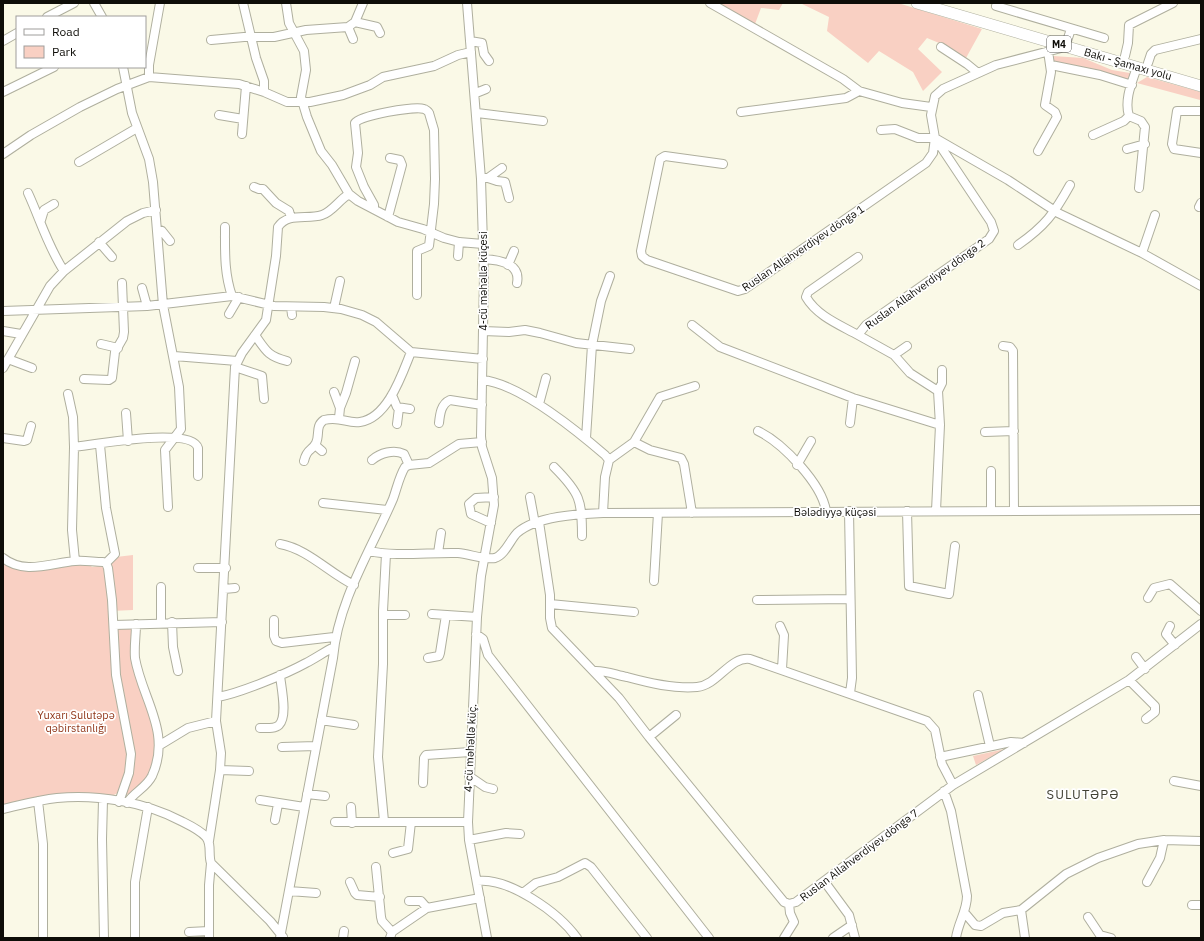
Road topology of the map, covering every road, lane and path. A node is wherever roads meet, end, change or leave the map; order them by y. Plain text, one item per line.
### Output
1 (74, 3) edge
2 (94, 3) edge
3 (160, 3) edge
4 (243, 3) edge
5 (286, 3) edge
6 (363, 3) edge
7 (468, 3) edge
8 (710, 3) edge
9 (917, 3) edge
10 (941, 3) edge
11 (1173, 3) edge
12 (996, 6) dead end
13 (49, 16) edge
14 (101, 16) edge
15 (351, 25) junction
16 (296, 33) junction
17 (380, 33) dead end
18 (16, 34) edge
19 (250, 36) junction
20 (1069, 38) junction
21 (1104, 38) dead end
22 (353, 39) dead end
23 (1201, 39) edge
24 (211, 40) dead end
25 (3, 41) edge
26 (470, 41) junction
27 (941, 47) dead end
28 (1048, 51) junction
29 (471, 52) junction
30 (1125, 56) junction
31 (489, 61) dead end
32 (1148, 63) junction
33 (1051, 65) junction
34 (1137, 67) junction
35 (52, 68) edge
36 (123, 68) edge
37 (978, 73) junction
38 (149, 77) junction
39 (1201, 78) edge
40 (128, 85) junction
41 (1132, 85) junction
42 (246, 86) junction
43 (1201, 86) edge
44 (486, 89) dead end
45 (859, 91) junction
46 (3, 92) edge
47 (264, 92) junction
48 (476, 93) junction
49 (302, 103) junction
50 (931, 107) junction
51 (1201, 111) edge
52 (741, 112) dead end
53 (477, 113) junction
54 (219, 115) dead end
55 (1129, 116) junction
56 (243, 119) junction
57 (543, 121) dead end
58 (137, 128) junction
59 (881, 130) dead end
60 (242, 134) dead end
61 (1093, 135) dead end
62 (935, 138) junction
63 (1144, 144) junction
64 (1127, 150) dead end
65 (1038, 151) dead end
66 (1201, 153) edge
67 (3, 154) edge
68 (390, 158) dead end
69 (79, 162) dead end
70 (723, 164) dead end
71 (502, 168) dead end
72 (485, 178) junction
73 (263, 179) dead end
74 (1070, 185) dead end
75 (254, 187) dead end
76 (1139, 188) dead end
77 (263, 189) junction
78 (28, 193) dead end
79 (349, 194) junction
80 (509, 198) dead end
81 (54, 204) dead end
82 (156, 210) junction
83 (374, 210) junction
84 (1055, 211) junction
85 (1155, 215) dead end
86 (388, 217) junction
87 (291, 218) junction
88 (41, 220) junction
89 (225, 227) dead end
90 (157, 229) junction
91 (431, 233) junction
92 (170, 241) dead end
93 (99, 242) junction
94 (459, 242) junction
95 (483, 244) junction
96 (1018, 245) dead end
97 (514, 250) dead end
98 (1142, 253) junction
99 (458, 256) dead end
100 (112, 257) dead end
101 (858, 257) dead end
102 (484, 259) junction
103 (508, 265) junction
104 (64, 271) junction
105 (610, 276) dead end
106 (340, 282) dead end
107 (122, 283) dead end
108 (517, 283) dead end
109 (1201, 286) edge
110 (142, 288) dead end
111 (417, 295) dead end
112 (235, 296) junction
113 (163, 305) junction
114 (267, 305) junction
115 (147, 306) junction
116 (124, 307) junction
117 (334, 308) junction
118 (37, 310) junction
119 (3, 311) edge
120 (229, 314) dead end
121 (692, 325) dead end
122 (3, 331) edge
123 (483, 331) junction
124 (21, 334) junction
125 (858, 335) junction
126 (255, 336) junction
127 (100, 344) dead end
128 (592, 345) junction
129 (907, 346) dead end
130 (1002, 346) dead end
131 (118, 348) junction
132 (630, 350) dead end
133 (411, 352) junction
134 (174, 356) junction
135 (894, 356) junction
136 (8, 359) junction
137 (482, 359) junction
138 (287, 361) dead end
139 (355, 361) dead end
140 (236, 364) junction
141 (3, 368) edge
142 (32, 368) dead end
143 (942, 370) dead end
144 (546, 378) dead end
145 (84, 379) dead end
146 (482, 380) junction
147 (695, 386) dead end
148 (938, 391) junction
149 (334, 392) dead end
150 (68, 394) dead end
151 (392, 395) junction
152 (853, 398) junction
153 (264, 399) dead end
154 (539, 404) junction
155 (482, 405) junction
156 (340, 408) junction
157 (399, 408) junction
158 (410, 408) dead end
159 (126, 413) dead end
160 (339, 418) junction
161 (439, 423) dead end
162 (850, 423) dead end
163 (397, 424) dead end
164 (940, 425) junction
165 (31, 426) dead end
166 (758, 431) dead end
167 (1014, 431) junction
168 (985, 432) dead end
169 (3, 438) edge
170 (175, 438) junction
171 (586, 438) junction
172 (128, 441) junction
173 (811, 441) dead end
174 (482, 442) junction
175 (634, 442) junction
176 (100, 444) junction
177 (315, 445) junction
178 (74, 447) junction
179 (322, 451) dead end
180 (304, 460) dead end
181 (372, 460) dead end
182 (609, 460) junction
183 (409, 465) junction
184 (797, 465) junction
185 (554, 467) dead end
186 (991, 471) dead end
187 (198, 476) dead end
188 (494, 497) junction
189 (530, 497) dead end
190 (323, 503) dead end
191 (168, 507) dead end
192 (387, 510) junction
193 (1201, 510) edge
194 (907, 511) junction
195 (936, 511) junction
196 (991, 511) junction
197 (1014, 511) junction
198 (826, 512) junction
199 (849, 512) junction
200 (603, 513) junction
201 (658, 513) junction
202 (692, 513) junction
203 (582, 514) junction
204 (491, 523) junction
205 (537, 523) junction
206 (441, 533) dead end
207 (582, 536) dead end
208 (280, 544) dead end
209 (955, 546) dead end
210 (369, 551) junction
211 (438, 553) junction
212 (386, 554) junction
213 (3, 558) edge
214 (484, 558) junction
215 (75, 561) junction
216 (106, 564) junction
217 (198, 568) dead end
218 (226, 568) junction
219 (654, 581) dead end
220 (354, 585) junction
221 (161, 587) dead end
222 (224, 588) junction
223 (235, 588) dead end
224 (1148, 598) dead end
225 (850, 599) junction
226 (757, 600) dead end
227 (550, 604) junction
228 (1201, 611) edge
229 (634, 612) dead end
230 (432, 614) dead end
231 (383, 615) junction
232 (405, 615) dead end
233 (446, 615) junction
234 (477, 617) junction
235 (274, 620) dead end
236 (161, 622) junction
237 (172, 622) junction
238 (222, 622) junction
239 (114, 624) junction
240 (136, 624) junction
241 (1201, 624) edge
242 (780, 626) dead end
243 (1170, 626) dead end
244 (476, 634) junction
245 (334, 637) junction
246 (1175, 645) junction
247 (334, 648) junction
248 (1136, 657) dead end
249 (428, 658) dead end
250 (1145, 668) junction
251 (782, 670) junction
252 (178, 671) dead end
253 (594, 671) junction
254 (280, 675) junction
255 (1129, 680) junction
256 (850, 693) junction
257 (978, 695) dead end
258 (218, 697) junction
259 (676, 715) dead end
260 (1146, 719) dead end
261 (322, 720) junction
262 (216, 721) junction
263 (354, 725) dead end
264 (260, 728) dead end
265 (649, 737) junction
266 (1024, 743) junction
267 (160, 744) junction
268 (316, 746) junction
269 (990, 746) junction
270 (282, 747) dead end
271 (470, 752) junction
272 (940, 758) junction
273 (220, 770) junction
274 (249, 771) dead end
275 (469, 776) junction
276 (1174, 781) dead end
277 (423, 783) dead end
278 (953, 785) junction
279 (1201, 786) edge
280 (493, 789) dead end
281 (944, 791) junction
282 (307, 794) junction
283 (325, 796) dead end
284 (103, 800) junction
285 (260, 800) dead end
286 (38, 801) junction
287 (123, 802) junction
288 (278, 804) junction
289 (148, 807) junction
290 (304, 807) junction
291 (351, 807) dead end
292 (3, 809) edge
293 (275, 820) dead end
294 (384, 821) junction
295 (335, 822) dead end
296 (411, 822) junction
297 (468, 822) junction
298 (352, 823) junction
299 (520, 834) dead end
300 (469, 840) junction
301 (1164, 840) junction
302 (209, 841) junction
303 (1201, 841) edge
304 (393, 853) dead end
305 (211, 863) junction
306 (376, 867) dead end
307 (477, 881) junction
308 (824, 881) junction
309 (350, 882) dead end
310 (1146, 882) dead end
311 (289, 892) junction
312 (316, 894) dead end
313 (523, 894) junction
314 (380, 897) junction
315 (480, 898) junction
316 (410, 900) dead end
317 (789, 904) junction
318 (1192, 905) dead end
319 (1201, 905) edge
320 (427, 908) junction
321 (1021, 910) junction
322 (964, 912) junction
323 (1088, 917) dead end
324 (852, 925) junction
325 (190, 932) dead end
326 (209, 935) edge
327 (391, 935) edge
328 (1097, 936) edge
329 (281, 937) edge
330 (43, 938) edge
331 (104, 938) edge
332 (135, 938) edge
333 (487, 938) edge
334 (577, 938) edge
335 (647, 938) edge
336 (709, 938) edge
337 (784, 938) edge
338 (833, 938) edge
339 (855, 938) edge
340 (956, 938) edge
341 (1025, 938) edge
342 (1111, 938) edge

1 - 13 street
2 - 14 street
3 - 38 street
4 - 19 street
5 - 16 street
6 - 15 street
7 - 26 street, 4-cü məhəllə küçesi
8 - 45 street
9 - 20 highway, Bakı - Şamaxı yolu / M4
10 - 20 highway, Bakı - Şamaxı yolu / M4
11 - 30 street
12 - 20 street
15 - 16 street
15 - 17 street
15 - 22 street
16 - 19 street
16 - 49 street
18 - 25 street
19 - 24 street
19 - 47 street
20 - 21 street
20 - 28 street
20 - 30 highway, Bakı - Şamaxı yolu / M4
20 - 34 highway, Bakı - Şamaxı yolu / M4
23 - 32 street
26 - 29 street, 4-cü məhəllə küçesi
26 - 31 street
27 - 37 street
28 - 33 street
28 - 37 street
29 - 48 street, 4-cü məhəllə küçesi
29 - 49 street
30 - 32 highway, Bakı - Şamaxı yolu / M4
32 - 39 highway, Bakı - Şamaxı yolu / M4
33 - 41 street
33 - 65 street
34 - 41 street
34 - 43 highway, Bakı - Şamaxı yolu / M4
35 - 46 street
36 - 40 street
37 - 50 street
38 - 40 street
38 - 42 street
40 - 58 street
40 - 67 street
41 - 55 street
42 - 47 street
42 - 56 street
44 - 48 street
45 - 50 street
45 - 52 street
47 - 49 street
48 - 53 street, 4-cü məhəllə küçesi
49 - 79 street
50 - 62 street, Ruslan Allahverdiyev döngə 2
51 - 66 street
53 - 57 street
53 - 72 street, 4-cü məhəllə küçesi
54 - 56 street
55 - 61 street
55 - 63 street
56 - 60 street
58 - 69 street
58 - 82 street
59 - 62 street
62 - 70 street, Ruslan Allahverdiyev döngə 1
62 - 84 street
62 - 125 street, Ruslan Allahverdiyev döngə 2
63 - 64 street
63 - 76 street
68 - 86 street
71 - 72 street
72 - 80 street
72 - 95 street, 4-cü məhəllə küçesi
73 - 77 street
74 - 84 street
75 - 77 street
77 - 87 street
78 - 88 street
79 - 83 street
79 - 87 street
81 - 88 street
82 - 90 street
82 - 93 street
83 - 86 street
83 - 91 street
84 - 96 street
84 - 98 street
85 - 98 street
86 - 91 street
87 - 114 street
88 - 104 street
89 - 112 street
90 - 92 street
90 - 113 street
91 - 94 street
91 - 111 street
93 - 100 street
93 - 104 street
94 - 95 street
94 - 99 street
95 - 102 street, 4-cü məhəllə küçesi
97 - 103 street
98 - 109 street
101 - 125 street
102 - 103 street
102 - 123 street, 4-cü məhəllə küçesi
103 - 108 street
104 - 118 street
105 - 128 street
106 - 117 street
107 - 116 street
110 - 115 street
112 - 113 street
112 - 114 street
112 - 120 street
113 - 115 street
113 - 134 street
114 - 117 street
114 - 126 street
115 - 116 street
116 - 118 street
116 - 131 street
117 - 133 street
118 - 119 street
118 - 124 street
121 - 152 street
122 - 124 street
123 - 128 street
123 - 137 street, 4-cü məhəllə küçesi
124 - 136 street
125 - 135 street, Ruslan Allahverdiyev döngə 2
126 - 138 street
126 - 140 street
127 - 131 street
128 - 132 street
128 - 171 street
129 - 135 street
130 - 167 street
131 - 145 street
133 - 137 street
133 - 151 street
134 - 140 street
134 - 170 street
135 - 148 street, Ruslan Allahverdiyev döngə 2
136 - 141 street
136 - 142 street
137 - 146 street, 4-cü məhəllə küçesi
139 - 156 street
140 - 153 street
140 - 218 street
143 - 148 street
144 - 154 street
146 - 154 street
146 - 155 street, 4-cü məhəllə küçesi
147 - 175 street
148 - 164 street
149 - 156 street
150 - 178 street
151 - 157 street
151 - 160 street
152 - 162 street
152 - 164 street
154 - 171 street
155 - 161 street
155 - 174 street, 4-cü məhəllə küçesi
156 - 160 street
157 - 158 street
157 - 163 street
159 - 172 street
160 - 177 street
164 - 195 street
165 - 169 street
166 - 184 street
167 - 168 street
167 - 197 street
170 - 172 street
170 - 187 street
170 - 191 street
171 - 182 street
172 - 176 street
173 - 184 street
174 - 183 street
174 - 188 street, 4-cü məhəllə küçesi
175 - 182 street
175 - 202 street
176 - 178 street
176 - 216 street
177 - 179 street
177 - 180 street
178 - 215 street
181 - 183 street
182 - 200 street
183 - 192 street
184 - 198 street
185 - 203 street
186 - 196 street
188 - 204 street, 4-cü məhəllə küçesi
188 - 204 street
189 - 205 street, Ruslan Allahverdiyev döngə 7
190 - 192 street
192 - 210 street
193 - 197 street, Bələdiyyə küçəsi
194 - 195 street, Bələdiyyə küçəsi
194 - 199 street, Bələdiyyə küçəsi
194 - 209 street
195 - 196 street, Bələdiyyə küçəsi
196 - 197 street, Bələdiyyə küçəsi
198 - 199 street, Bələdiyyə küçəsi
198 - 202 street, Bələdiyyə küçəsi
199 - 225 street
200 - 201 street, Bələdiyyə küçəsi
200 - 203 street, Bələdiyyə küçəsi
201 - 202 street, Bələdiyyə küçəsi
201 - 219 street
203 - 205 street, Bələdiyyə küçəsi
203 - 207 street
204 - 214 street, 4-cü məhəllə küçesi
205 - 214 street, Bələdiyyə küçəsi
205 - 227 street, Ruslan Allahverdiyev döngə 7
206 - 211 street
208 - 220 street
210 - 212 street
210 - 220 street
211 - 212 street
211 - 214 street
212 - 231 street
213 - 215 street
214 - 234 street, 4-cü məhəllə küç.
215 - 216 street
216 - 239 street
217 - 218 street
218 - 222 street
220 - 245 street
221 - 236 street
222 - 223 street
222 - 238 street
224 - 228 street
225 - 226 street
225 - 256 street
227 - 229 street
227 - 253 street, Ruslan Allahverdiyev döngə 7
230 - 233 street
231 - 232 street
231 - 294 street
233 - 234 street
233 - 249 street
234 - 244 street, 4-cü məhəllə küç.
235 - 245 street
236 - 237 street
236 - 240 street
237 - 238 street
237 - 252 street
238 - 258 street
239 - 240 street
239 - 287 street
240 - 267 street
241 - 246 street, Ruslan Allahverdiyev döngə 7
242 - 251 street
243 - 246 street
244 - 271 street, 4-cü məhəllə küç.
244 - 336 street
245 - 247 street
246 - 250 street, Ruslan Allahverdiyev döngə 7
247 - 254 street
247 - 261 street
248 - 250 street
250 - 255 street, Ruslan Allahverdiyev döngə 7
251 - 253 street
251 - 256 street
253 - 265 street, Ruslan Allahverdiyev döngə 7
254 - 258 street
254 - 264 street
255 - 260 street
255 - 266 street, Ruslan Allahverdiyev döngə 7
256 - 272 street
257 - 269 street
258 - 262 street
259 - 265 street
261 - 263 street
261 - 268 street
262 - 267 street
262 - 273 street
265 - 317 street, Ruslan Allahverdiyev döngə 7
266 - 269 street
266 - 278 street, Ruslan Allahverdiyev döngə 7
267 - 287 street
268 - 270 street
268 - 282 street
269 - 272 street
271 - 275 street, 4-cü məhəllə küç.
271 - 277 street
272 - 278 street
273 - 274 street
273 - 302 street
275 - 280 street
275 - 297 street, 4-cü məhəllə küç.
276 - 279 street
278 - 281 street, Ruslan Allahverdiyev döngə 7
281 - 308 street, Ruslan Allahverdiyev döngə 7
281 - 322 street
282 - 283 street
282 - 290 street
284 - 286 street
284 - 287 street
284 - 331 street
285 - 288 street
286 - 292 street
286 - 330 street
287 - 289 street
288 - 290 street
288 - 293 street
289 - 302 street
289 - 332 street
290 - 311 street
291 - 298 street
294 - 296 street
294 - 298 street
295 - 298 street
296 - 297 street
296 - 304 street
297 - 300 street, 4-cü məhəllə küç.
299 - 300 street
300 - 307 street, 4-cü məhəllə küç.
301 - 303 street
301 - 310 street
301 - 321 street
302 - 305 street
305 - 326 street
305 - 329 street
306 - 314 street
307 - 313 street
307 - 315 street, 4-cü məhəllə küç.
308 - 317 street, Ruslan Allahverdiyev döngə 7
308 - 324 street
309 - 314 street
311 - 312 street
311 - 329 street
313 - 334 street
313 - 335 street
314 - 327 street
315 - 320 street
315 - 333 street, 4-cü məhəllə küç.
316 - 320 street
317 - 337 street
318 - 319 street
320 - 327 street
321 - 322 street
321 - 341 street
322 - 340 street
323 - 328 street
324 - 338 street
324 - 339 street
325 - 326 street
328 - 342 street

